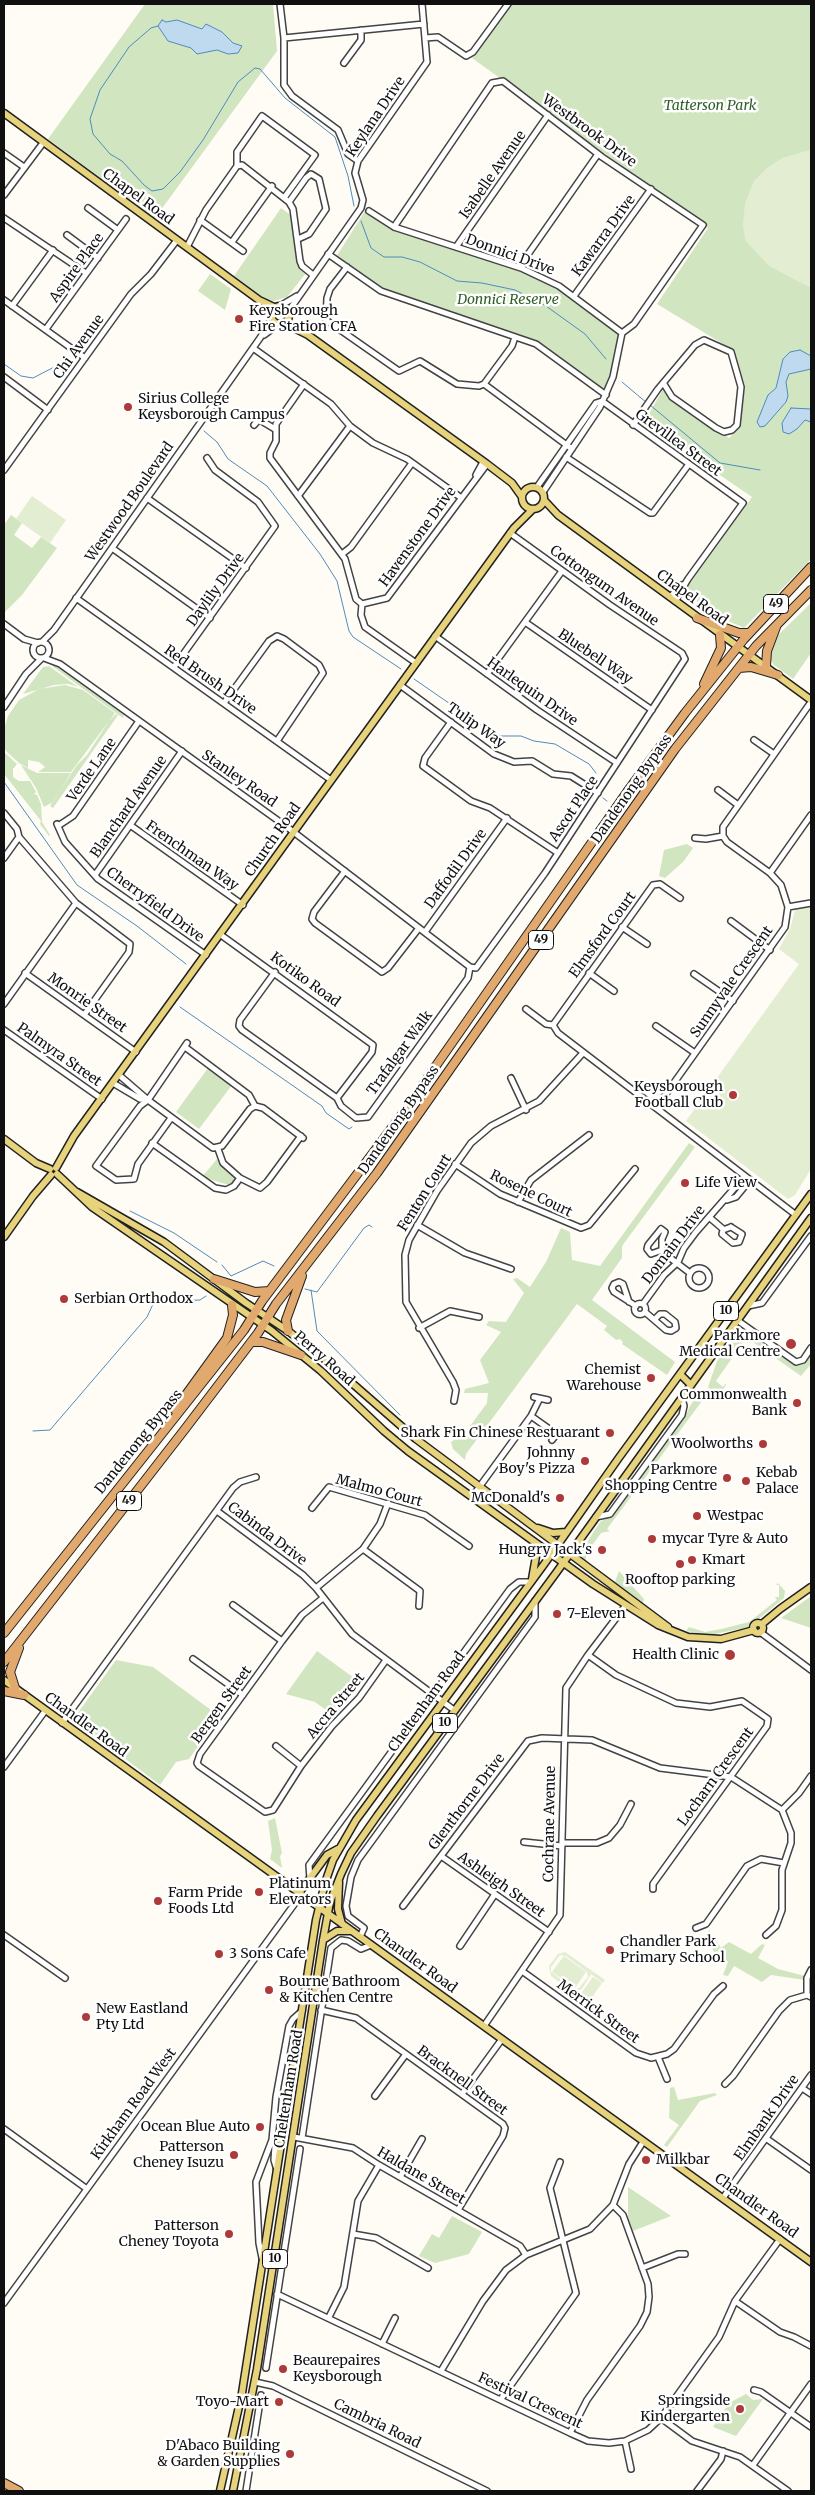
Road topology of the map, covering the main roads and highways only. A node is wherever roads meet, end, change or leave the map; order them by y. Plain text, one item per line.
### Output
1 (4, 113) edge
2 (259, 300) junction
3 (278, 307) junction
4 (289, 314) junction
5 (272, 316) junction
6 (281, 324) junction
7 (308, 336) junction
8 (512, 483) junction
9 (527, 488) junction
10 (523, 500) junction
11 (544, 500) junction
12 (536, 508) junction
13 (558, 515) junction
14 (512, 531) junction
15 (811, 567) edge
16 (811, 590) edge
17 (698, 618) junction
18 (778, 623) junction
19 (720, 634) junction
20 (749, 634) junction
21 (738, 647) junction
22 (750, 654) junction
23 (766, 666) junction
24 (739, 668) junction
25 (778, 674) junction
26 (698, 698) junction
27 (811, 701) edge
28 (4, 1139) edge
29 (54, 1172) junction
30 (74, 1191) junction
31 (811, 1194) edge
32 (796, 1215) junction
33 (809, 1221) edge
34 (4, 1237) edge
35 (306, 1268) junction
36 (214, 1279) junction
37 (270, 1292) junction
38 (232, 1305) junction
39 (256, 1310) junction
40 (268, 1316) junction
41 (251, 1318) junction
42 (262, 1325) junction
43 (288, 1330) junction
44 (250, 1342) junction
45 (301, 1355) junction
46 (680, 1374) junction
47 (692, 1383) junction
48 (166, 1427) junction
49 (525, 1522) junction
50 (566, 1532) junction
51 (538, 1545) junction
52 (557, 1545) junction
53 (551, 1554) junction
54 (569, 1555) junction
55 (563, 1563) junction
56 (604, 1580) junction
57 (531, 1581) junction
58 (811, 1587) edge
59 (599, 1588) junction
60 (630, 1598) junction
61 (624, 1604) junction
62 (4, 1633) edge
63 (676, 1633) junction
64 (24, 1637) junction
65 (4, 1662) edge
66 (4, 1680) edge
67 (15, 1688) junction
68 (4, 1691) edge
69 (24, 1696) junction
70 (338, 1849) junction
71 (340, 1874) junction
72 (300, 1894) junction
73 (318, 1908) junction
74 (328, 1914) junction
75 (342, 1924) junction
76 (351, 1931) junction
77 (323, 1940) junction
78 (294, 2137) junction
79 (280, 2151) junction
80 (811, 2262) edge
81 (244, 2381) junction
82 (255, 2382) junction
83 (4, 2484) edge
84 (18, 2491) edge
85 (220, 2491) edge
86 (233, 2491) edge

1 - 2 main road, Chapel Road
2 - 3 main road, Chapel Road
2 - 5 main road, Chapel Road
3 - 4 main road, Chapel Road
3 - 5 main road
4 - 6 main road
4 - 7 main road
5 - 6 main road, Chapel Road
6 - 7 main road
7 - 8 main road
8 - 9 main road
8 - 10 main road
9 - 10 main road, Church Road
9 - 11 main road
10 - 12 main road, Chapel Road
10 - 14 main road, Church Road
11 - 12 main road, Church Road
11 - 13 main road, Chapel Road
12 - 13 main road, Chapel Road
12 - 14 main road, Church Road
13 - 17 main road, Chapel Road
14 - 29 main road, Church Road
15 - 20 highway, Dandenong Bypass / 49
16 - 18 highway, Dandenong Bypass / 49
17 - 19 main road, Chapel Road
17 - 20 highway
18 - 22 highway, Dandenong Bypass / 49
18 - 23 highway
19 - 21 main road, Chapel Road
19 - 26 highway
20 - 21 highway, Dandenong Bypass / 49
21 - 22 main road, Chapel Road
21 - 26 highway, Dandenong Bypass / 49
22 - 23 main road, Chapel Road
22 - 24 highway, Dandenong Bypass / 49
23 - 25 main road, Chapel Road
24 - 25 highway
24 - 35 highway, Dandenong Bypass / 49
25 - 27 main road, Chapel Road
26 - 37 highway, Dandenong Bypass / 49
28 - 29 main road, Perry Road
29 - 30 main road, Perry Road
29 - 34 main road, Church Road
30 - 36 main road, Perry Road
30 - 38 main road, Perry Road
31 - 32 main road, Cheltenham Road / 10
32 - 33 main road
32 - 46 main road, Cheltenham Road / 10
33 - 47 main road, Cheltenham Road / 10
35 - 40 highway, Dandenong Bypass / 49
35 - 43 highway
36 - 37 highway
36 - 39 main road, Perry Road
37 - 39 highway, Dandenong Bypass / 49
38 - 41 main road, Perry Road
38 - 48 highway
39 - 40 main road, Perry Road
39 - 41 highway, Dandenong Bypass / 49
40 - 42 highway, Dandenong Bypass / 49
40 - 43 main road, Perry Road
41 - 42 main road, Perry Road
41 - 48 highway, Dandenong Bypass / 49
42 - 44 highway, Dandenong Bypass / 49
42 - 45 main road, Perry Road
43 - 49 main road, Perry Road
44 - 45 highway
44 - 64 highway, Dandenong Bypass / 49
45 - 51 main road, Perry Road
46 - 47 main road
46 - 50 main road, Cheltenham Road / 10
47 - 54 main road, Cheltenham Road / 10
48 - 62 highway, Dandenong Bypass / 49
49 - 50 main road
49 - 52 main road, Perry Road
50 - 52 main road, Cheltenham Road / 10
51 - 53 main road, Perry Road
51 - 57 main road
52 - 53 main road, Cheltenham Road / 10
52 - 54 main road, Perry Road
53 - 55 main road, Perry Road
53 - 57 main road, Cheltenham Road / 10
54 - 55 main road, Cheltenham Road / 10
54 - 56 main road, Perry Road
55 - 59 main road, Perry Road
55 - 71 main road, Cheltenham Road / 10
56 - 59 main road
56 - 60 main road, Perry Road
57 - 70 main road, Cheltenham Road / 10
58 - 63 main road
59 - 61 main road, Perry Road
60 - 61 main road
60 - 63 main road, Perry Road
61 - 63 main road, Perry Road
64 - 65 highway, Dandenong Bypass / 49
64 - 67 highway
66 - 67 main road, Chandler Road
67 - 69 main road, Chandler Road
68 - 69 highway
69 - 72 main road, Chandler Road
70 - 72 main road
70 - 73 main road, Cheltenham Road / 10
71 - 74 main road, Cheltenham Road / 10
71 - 75 main road
72 - 73 main road, Chandler Road
73 - 74 main road, Chandler Road
73 - 79 main road, Cheltenham Road / 10
74 - 75 main road, Chandler Road
74 - 77 main road, Cheltenham Road / 10
75 - 76 main road, Chandler Road
76 - 77 main road
76 - 80 main road, Chandler Road
77 - 78 main road, Cheltenham Road / 10
78 - 79 main road
78 - 82 main road, Cheltenham Road / 10
79 - 81 main road, Cheltenham Road / 10
81 - 82 main road
81 - 85 main road, Cheltenham Road / 10
82 - 86 main road, Cheltenham Road / 10
83 - 84 highway

